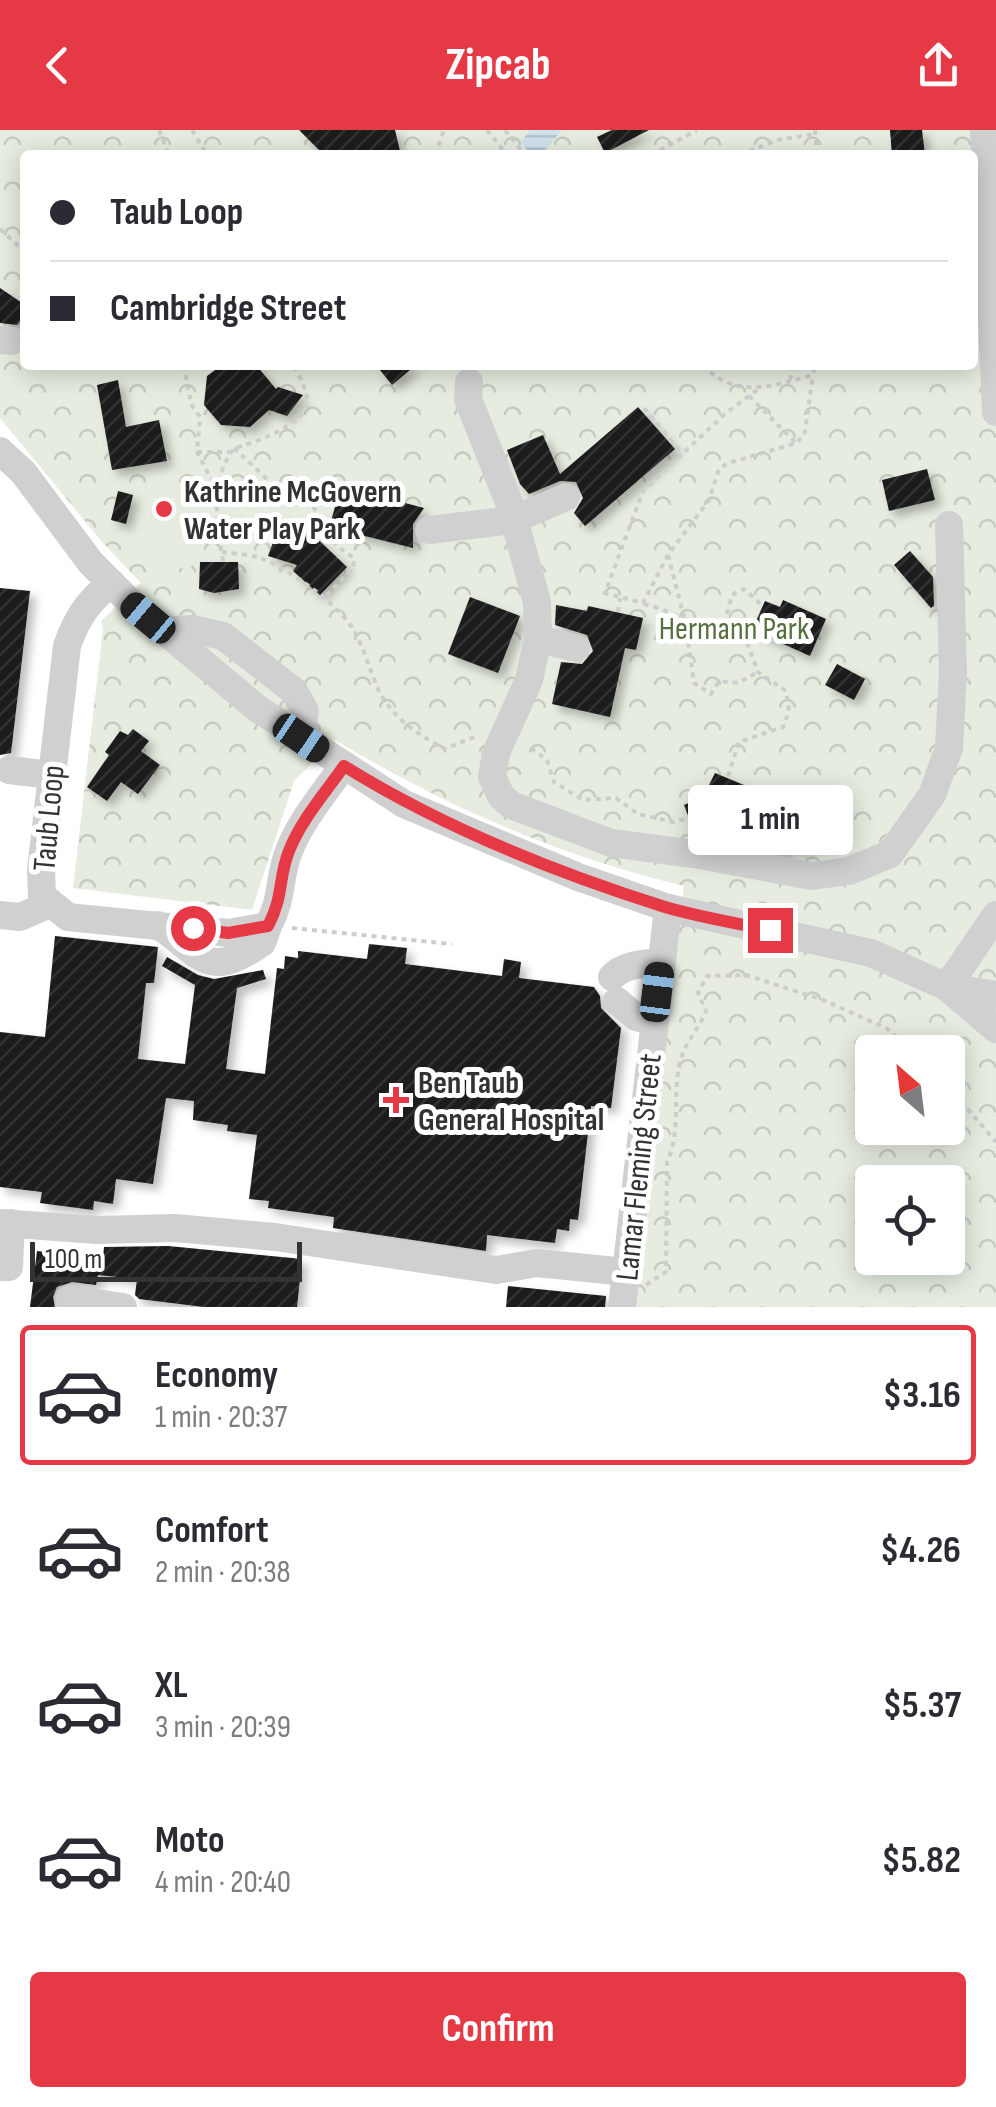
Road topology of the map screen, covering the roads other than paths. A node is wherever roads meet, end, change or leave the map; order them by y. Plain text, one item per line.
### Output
1 (984, 130) edge
2 (470, 382) dead end
3 (996, 412) edge
4 (0, 450) edge
5 (566, 498) dead end
6 (513, 520) junction
7 (949, 525) dead end
8 (429, 530) dead end
9 (111, 583) junction
10 (538, 639) junction
11 (576, 648) dead end
12 (344, 766) junction
13 (9, 770) dead end
14 (50, 775) junction
15 (50, 904) junction
16 (668, 908) junction
17 (0, 915) edge
18 (996, 915) edge
19 (661, 962) junction
20 (947, 986) junction
21 (996, 995) edge
22 (654, 1022) junction
23 (996, 1029) edge
24 (5, 1223) edge
25 (0, 1267) edge
26 (629, 1290) edge
27 (70, 1300) dead end
28 (123, 1307) edge

1 - 3 street
2 - 6 street
4 - 9 street
5 - 6 street
6 - 8 street
6 - 10 street
7 - 10 street
9 - 12 street
9 - 14 street, Taub Loop
10 - 11 street
12 - 15 street, Taub Loop
12 - 16 street
13 - 14 street
14 - 15 street, Taub Loop
15 - 17 street
16 - 19 street, Lamar Fleming Street
16 - 20 street
18 - 20 street
19 - 22 street, Lamar Fleming Street
19 - 22 street
20 - 21 street
20 - 23 street
22 - 26 street, Lamar Fleming Street
24 - 25 street
24 - 26 street
27 - 28 street

